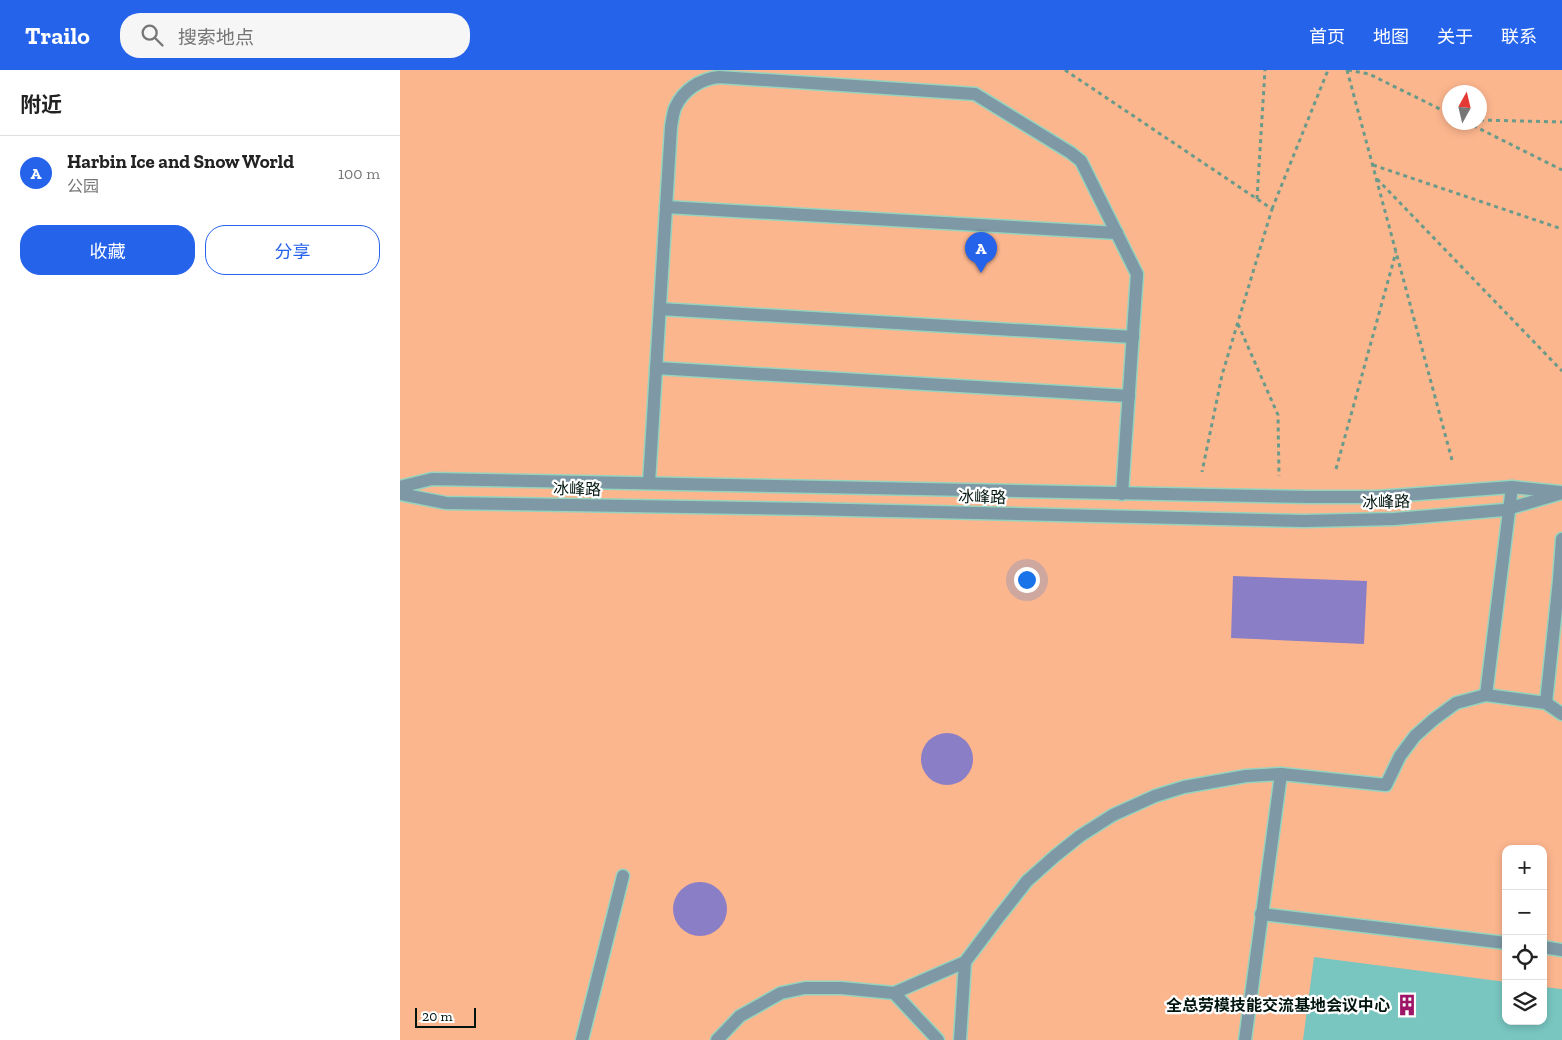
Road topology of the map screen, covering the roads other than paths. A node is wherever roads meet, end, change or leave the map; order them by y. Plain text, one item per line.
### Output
1 (666, 207) junction
2 (1117, 233) junction
3 (660, 310) junction
4 (1133, 337) junction
5 (656, 368) junction
6 (1129, 396) junction
7 (648, 483) junction
8 (400, 487) edge
9 (1512, 487) junction
10 (1562, 493) edge
11 (400, 494) edge
12 (1122, 494) junction
13 (1511, 509) junction
14 (1562, 539) edge
15 (1486, 695) junction
16 (1546, 703) junction
17 (1562, 714) edge
18 (1281, 774) junction
19 (623, 876) dead end
20 (1261, 914) junction
21 (1502, 943) edge
22 (1547, 948) edge
23 (1562, 950) edge
24 (965, 962) junction
25 (894, 993) junction
26 (582, 1040) edge
27 (717, 1040) edge
28 (938, 1040) edge
29 (960, 1040) edge
30 (1245, 1040) edge

1 - 2 street
1 - 2 street
1 - 3 street
2 - 4 street
3 - 4 street
3 - 5 street
4 - 6 street
5 - 6 street
5 - 7 street
6 - 12 street
7 - 8 street, 冰峰路
7 - 12 street, 冰峰路
9 - 10 street, 冰峰路
9 - 12 street, 冰峰路
9 - 13 street
10 - 13 street, 冰峰路
11 - 13 street, 冰峰路
13 - 15 street
14 - 16 street
15 - 16 street
15 - 18 street
16 - 17 street
18 - 20 street
18 - 24 street
19 - 26 street
20 - 21 street
20 - 30 street
22 - 23 street
24 - 25 street
24 - 29 street
25 - 27 street
25 - 28 street

